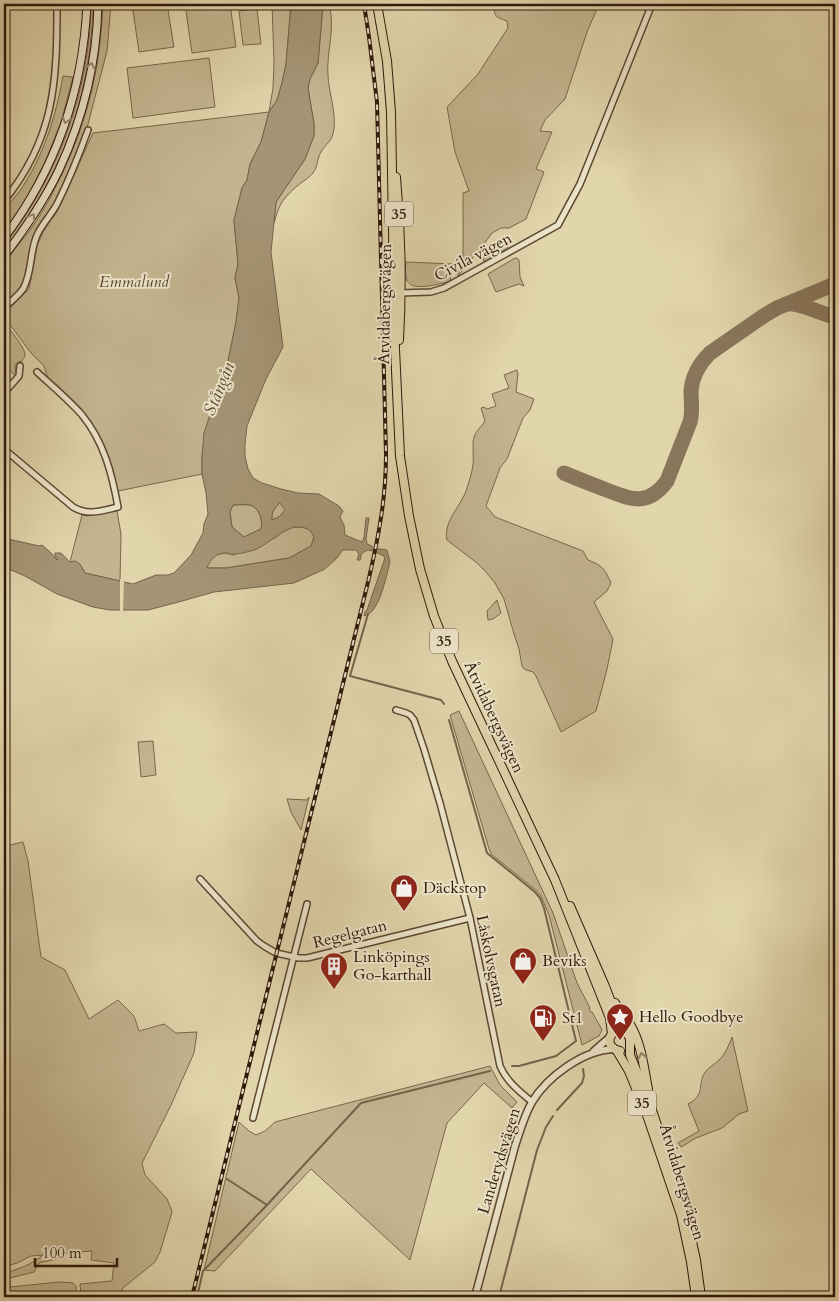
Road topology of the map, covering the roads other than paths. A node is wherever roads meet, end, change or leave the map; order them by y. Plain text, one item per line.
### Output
1 (57, 4) edge
2 (87, 4) edge
3 (98, 4) edge
4 (377, 4) edge
5 (652, 4) edge
6 (88, 130) dead end
7 (4, 201) edge
8 (4, 238) edge
9 (4, 256) edge
10 (397, 293) junction
11 (4, 308) edge
12 (20, 366) dead end
13 (38, 372) dead end
14 (4, 393) edge
15 (4, 449) edge
16 (396, 710) dead end
17 (200, 879) dead end
18 (555, 880) junction
19 (307, 904) dead end
20 (470, 918) junction
21 (294, 957) junction
22 (604, 984) junction
23 (625, 1032) junction
24 (611, 1035) junction
25 (629, 1046) junction
26 (615, 1050) junction
27 (587, 1056) junction
28 (532, 1102) junction
29 (650, 1104) junction
30 (253, 1118) dead end
31 (475, 1297) edge
32 (696, 1297) edge
33 (701, 1297) edge

1 - 7 street
2 -> 8 main road
9 -> 3 main road
4 - 10 main road, Åtvidabergsvägen / 35
5 - 10 street, Civila vägen
6 - 11 street
10 - 18 main road, Åtvidabergsvägen / 35
12 - 14 street
13 - 15 street
16 - 20 street, Låskolvsgatan
17 - 21 street
18 - 22 main road, Åtvidabergsvägen / 35
18 - 24 main road, Åtvidabergsvägen / 35
19 - 21 street, Regelgatan
20 - 21 street, Regelgatan
20 - 28 street, Låskolvsgatan
21 - 30 street, Regelgatan
22 - 23 main road, Åtvidabergsvägen / 35
29 -> 22 main road, Åtvidabergsvägen / 35
23 - 24 main road
23 - 25 main road, 35
24 - 26 main road, 35
24 - 27 street, Landerydsvägen
25 - 26 main road
25 - 29 main road, Åtvidabergsvägen / 35
26 - 27 street, Landerydsvägen
26 - 32 main road, Åtvidabergsvägen / 35
27 - 28 street, Landerydsvägen
28 - 31 street, Landerydsvägen
29 - 33 main road, Åtvidabergsvägen / 35

